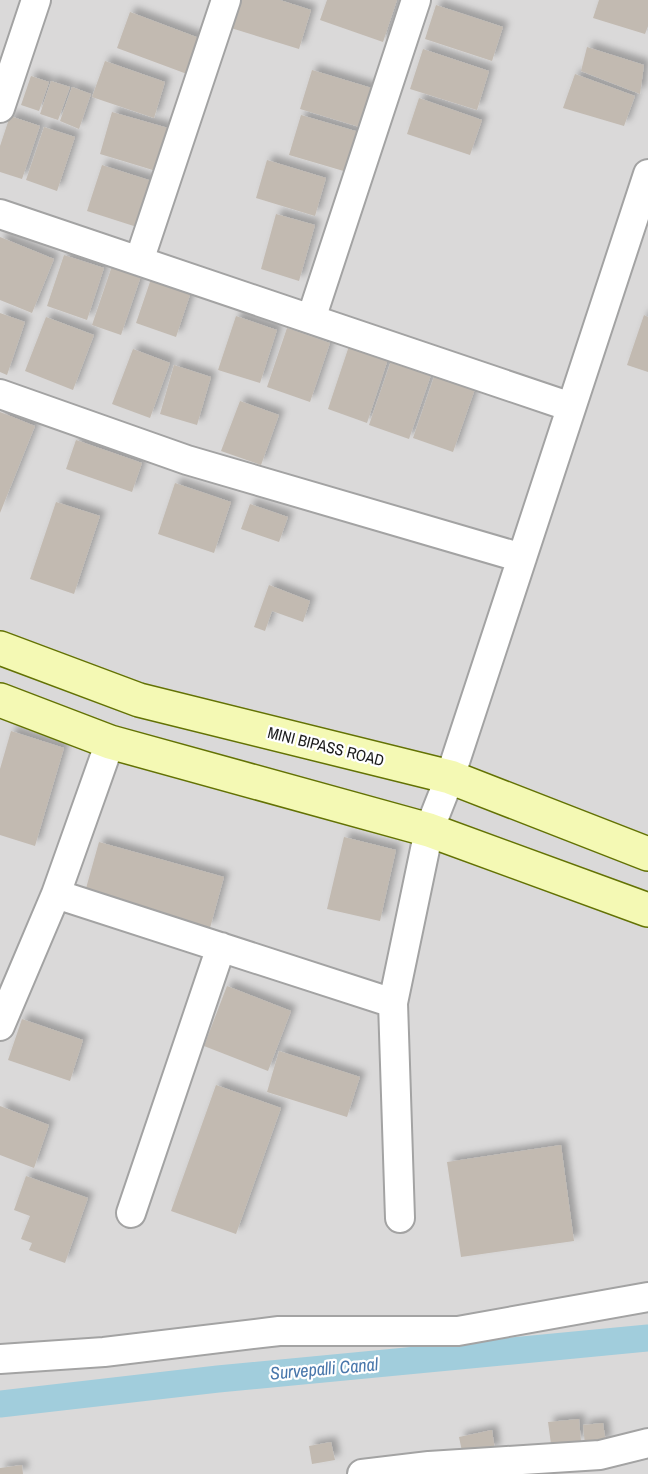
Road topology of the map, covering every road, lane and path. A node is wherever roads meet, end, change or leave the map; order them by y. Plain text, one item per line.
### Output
1 (36, 0) edge
2 (226, 0) edge
3 (416, 0) edge
4 (0, 108) edge
5 (648, 174) edge
6 (0, 214) edge
7 (140, 261) junction
8 (311, 319) junction
9 (0, 394) edge
10 (571, 407) junction
11 (522, 558) junction
12 (0, 648) edge
13 (0, 700) edge
14 (110, 742) junction
15 (450, 777) junction
16 (429, 830) junction
17 (648, 854) edge
18 (56, 894) junction
19 (648, 910) edge
20 (221, 947) junction
21 (393, 1003) junction
22 (0, 1026) edge
23 (131, 1213) dead end
24 (400, 1218) dead end
25 (648, 1297) edge
26 (0, 1359) edge
27 (648, 1443) edge
28 (602, 1464) edge
29 (429, 1470) edge
30 (362, 1474) edge

1 - 4 street
2 - 7 street
3 - 8 street
5 - 10 street
6 - 7 street
7 - 8 street
8 - 10 street
9 - 11 street
10 - 11 street
11 - 15 street
12 - 15 main road, MINI BIPASS ROAD
13 - 14 main road
14 - 16 main road
14 - 18 street
15 - 16 street
15 - 17 main road, MINI BIPASS ROAD
16 - 19 main road
16 - 21 street
18 - 20 street
18 - 22 street
20 - 21 street
20 - 23 street
21 - 24 street
25 - 26 street
27 - 28 street
28 - 29 street
29 - 30 street

